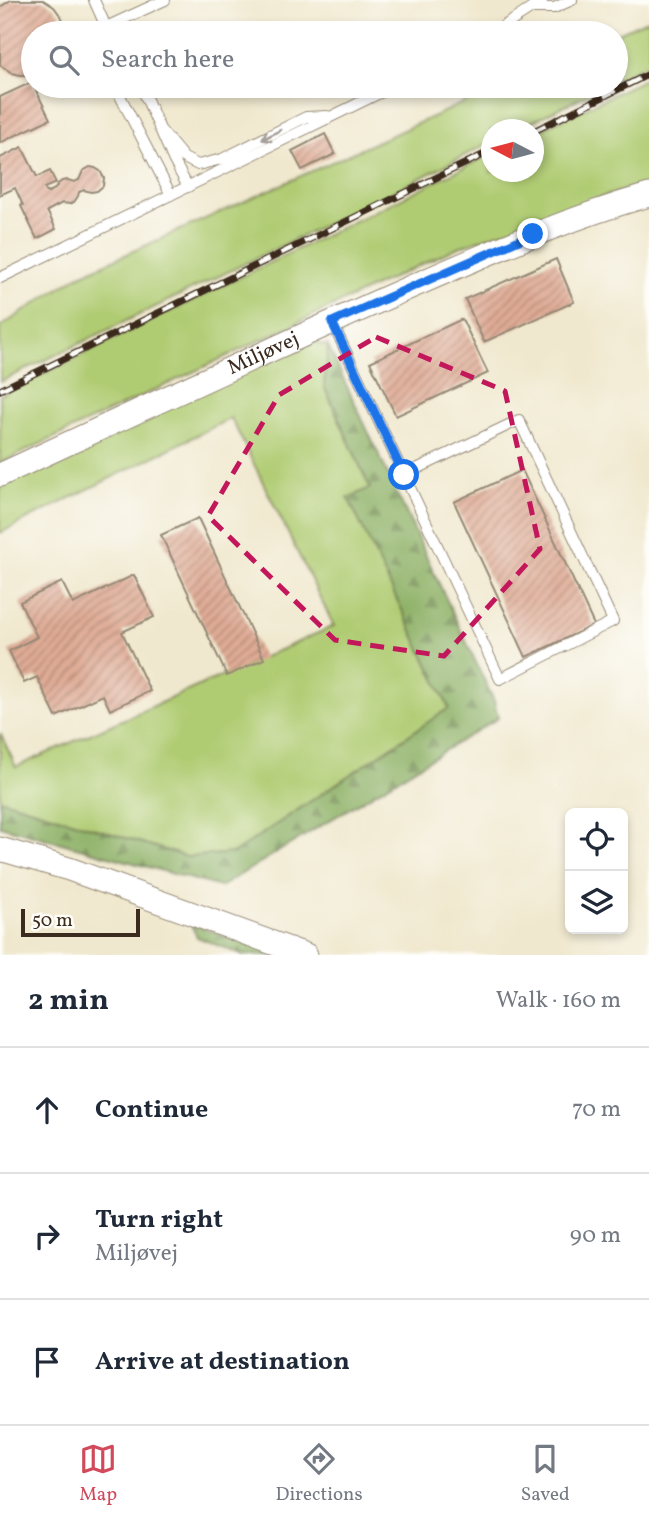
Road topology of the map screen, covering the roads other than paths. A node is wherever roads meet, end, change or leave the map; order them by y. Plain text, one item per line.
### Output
1 (94, 0) edge
2 (165, 0) edge
3 (542, 0) edge
4 (572, 0) edge
5 (532, 8) junction
6 (103, 21) edge
7 (126, 21) edge
8 (512, 21) edge
9 (121, 98) edge
10 (146, 98) edge
11 (369, 98) edge
12 (334, 115) junction
13 (159, 128) junction
14 (188, 187) junction
15 (172, 195) junction
16 (649, 195) edge
17 (0, 278) edge
18 (332, 322) junction
19 (0, 475) edge
20 (404, 475) junction
21 (0, 849) edge
22 (306, 955) edge

1 - 6 lane
2 - 7 lane
3 - 5 lane
4 - 5 lane
5 - 8 lane
9 - 15 lane
10 - 13 lane
11 - 12 lane
12 -> 13 lane
12 - 14 lane
13 - 14 lane
14 - 15 lane
15 - 17 lane
16 - 18 street, Miljøvej
18 - 19 street, Miljøvej
18 - 20 lane
20 - 20 lane
21 - 22 street

